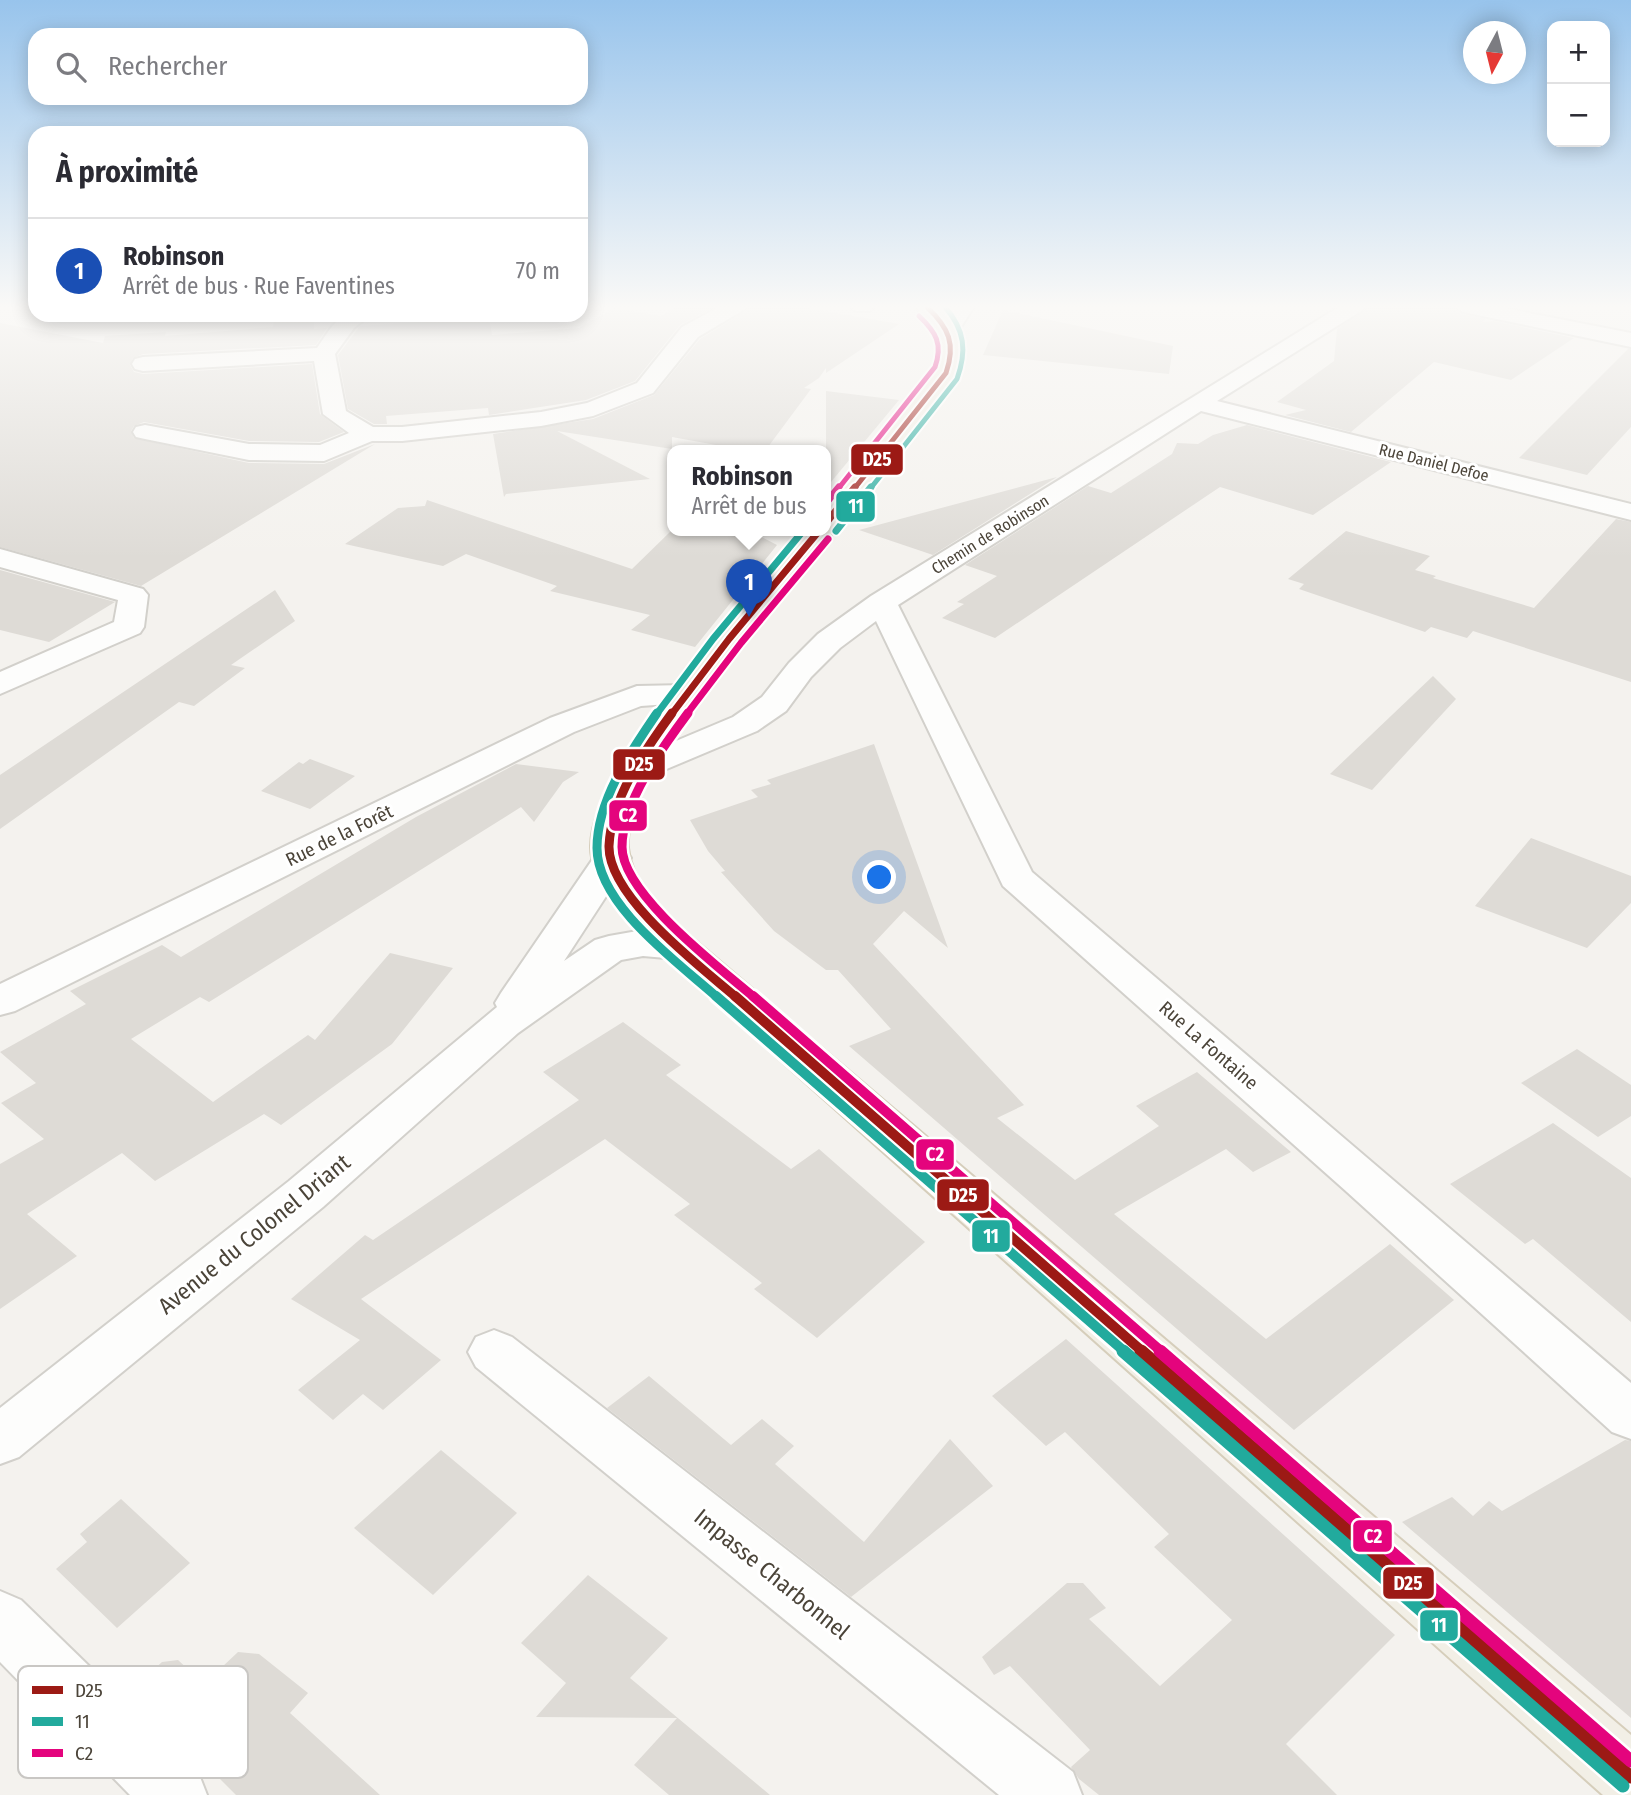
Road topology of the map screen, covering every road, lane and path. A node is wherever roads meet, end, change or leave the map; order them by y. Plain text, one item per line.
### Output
1 (331, 391) edge
2 (638, 391) edge
3 (932, 391) edge
4 (1217, 391) edge
5 (1197, 403) junction
6 (145, 432) dead end
7 (368, 434) junction
8 (1631, 512) edge
9 (831, 517) edge
10 (815, 536) edge
11 (0, 558) edge
12 (883, 602) junction
13 (0, 684) edge
14 (685, 695) junction
15 (638, 769) junction
16 (612, 858) junction
17 (677, 946) junction
18 (0, 1002) edge
19 (503, 1023) junction
20 (494, 1352) dead end
21 (1631, 1416) edge
22 (0, 1440) edge
23 (0, 1620) edge
24 (46, 1666) edge
25 (1631, 1777) edge
26 (158, 1778) edge
27 (175, 1795) edge
28 (1051, 1795) edge

1 - 7 street
2 - 7 street
3 - 9 main road
4 - 5 street, Chemin de Robinson
5 - 8 street, Rue Daniel Defoe
5 - 12 street, Chemin de Robinson
6 - 7 street
10 - 14 main road
11 - 13 street
12 - 15 street, Chemin de Robinson
12 - 21 street, Rue La Fontaine
14 - 15 main road
14 - 18 street, Rue de la Forêt
15 - 16 main road
16 - 17 main road
16 - 19 street, Avenue du Colonel Driant
17 - 19 street, Avenue du Colonel Driant
17 - 25 main road
19 - 22 street, Avenue du Colonel Driant
20 - 28 street, Impasse Charbonnel
23 - 24 street
26 - 27 street

